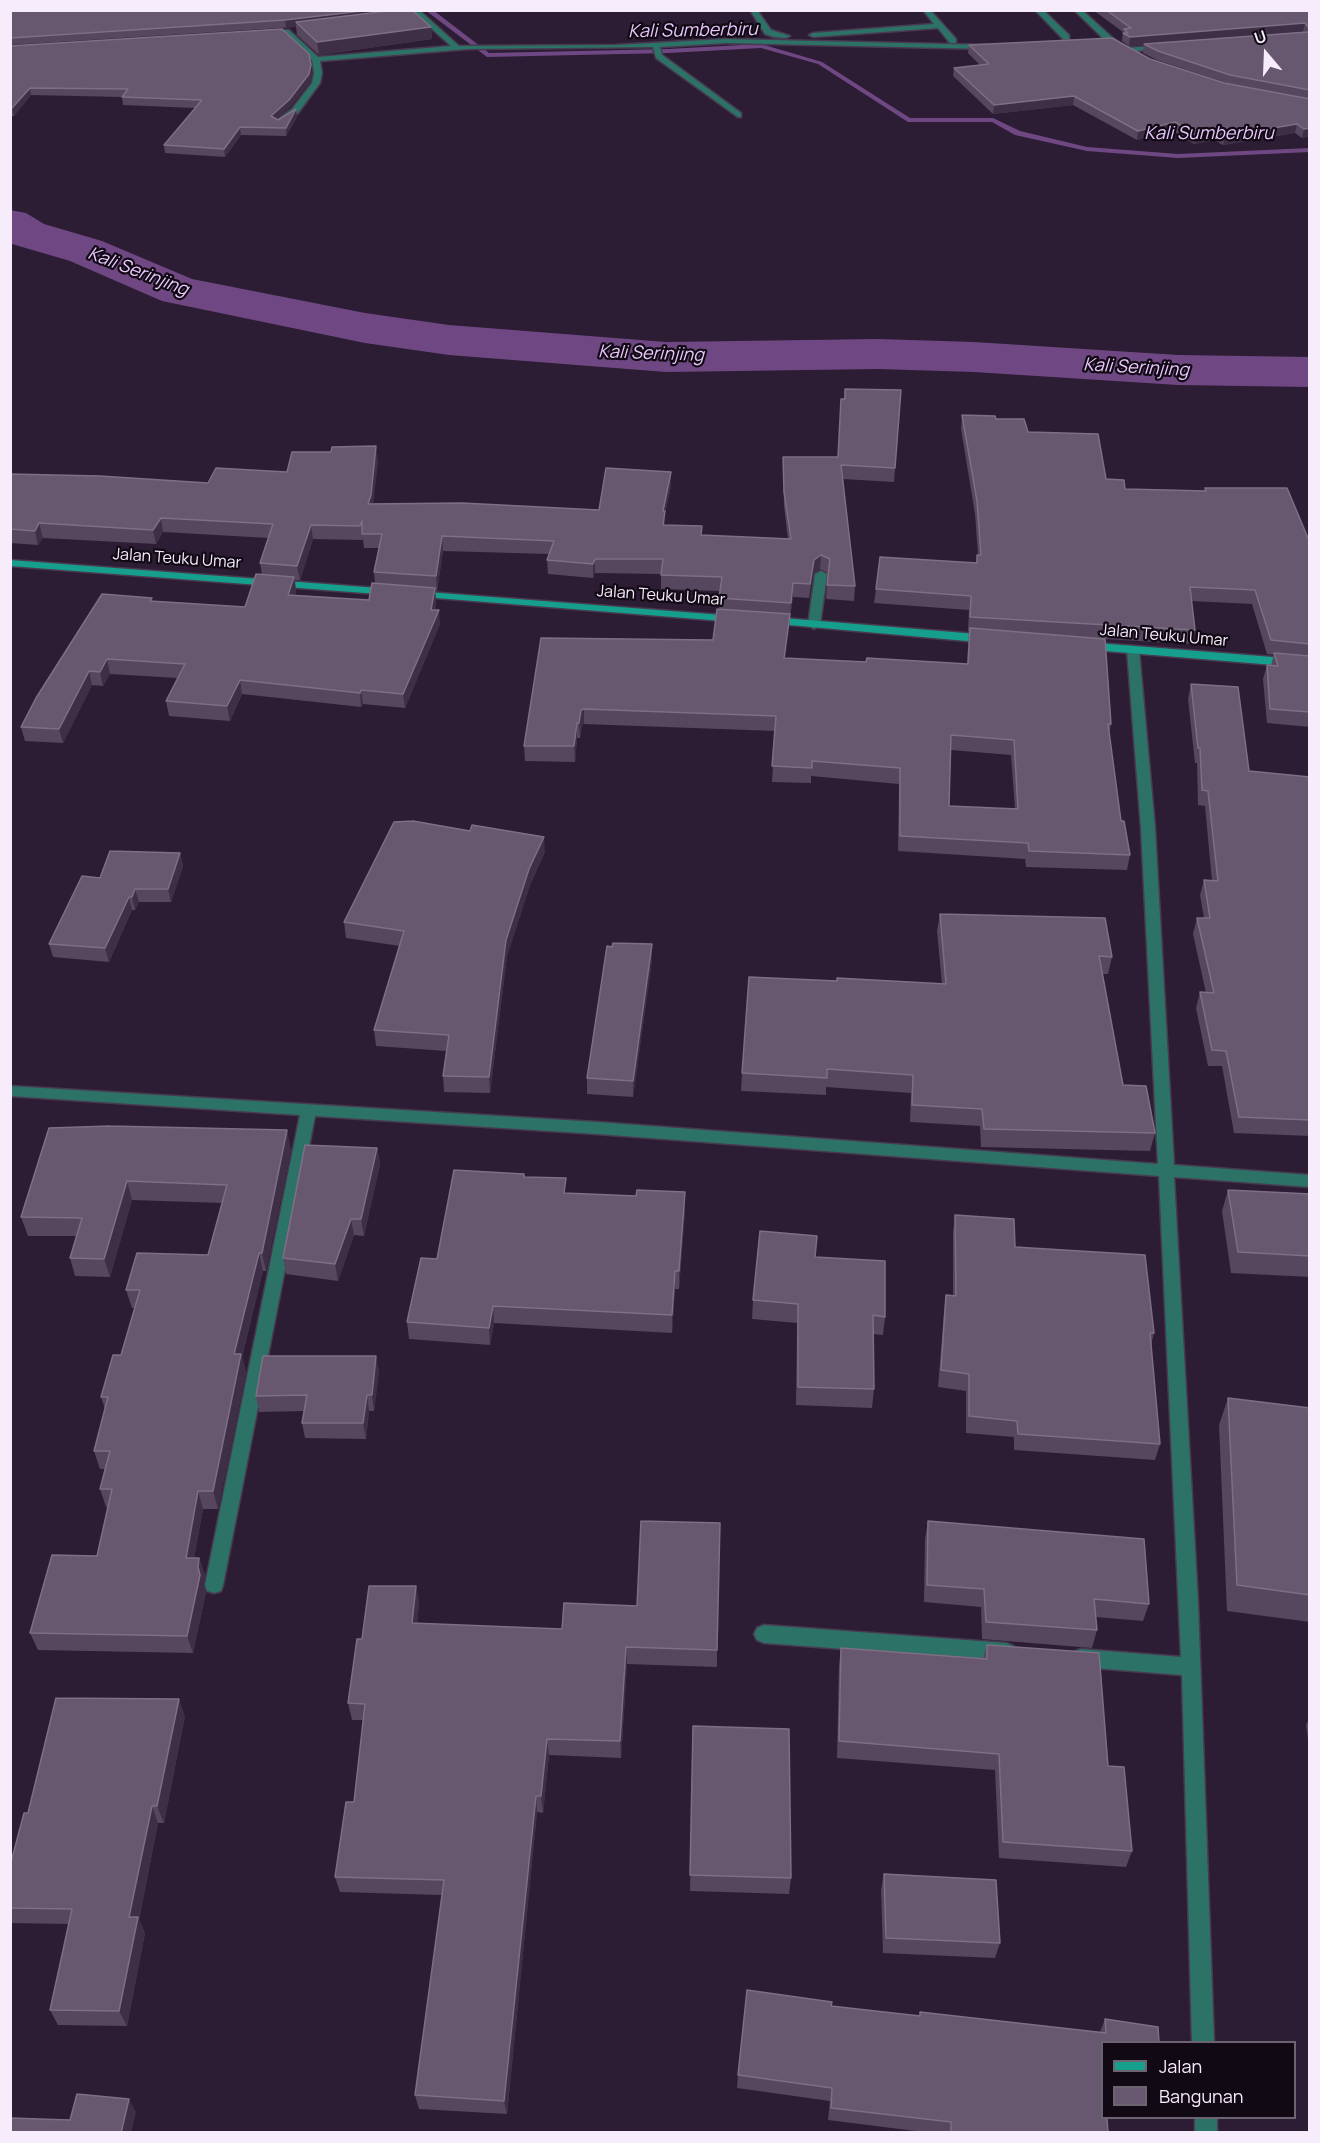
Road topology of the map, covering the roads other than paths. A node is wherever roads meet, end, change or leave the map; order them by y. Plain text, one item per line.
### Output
1 (753, 10) edge
2 (926, 10) edge
3 (1038, 10) edge
4 (1077, 10) edge
5 (412, 14) edge
6 (939, 26) junction
7 (297, 30) edge
8 (275, 32) edge
9 (286, 32) junction
10 (952, 41) dead end
11 (1112, 42) junction
12 (1101, 43) edge
13 (1058, 45) edge
14 (1173, 46) edge
15 (456, 47) junction
16 (993, 47) edge
17 (658, 50) junction
18 (1126, 50) junction
19 (316, 59) junction
20 (1144, 60) edge
21 (738, 115) dead end
22 (278, 124) edge
23 (10, 563) edge
24 (821, 574) edge
25 (814, 625) junction
26 (1003, 640) edge
27 (1074, 645) edge
28 (1133, 650) junction
29 (1310, 664) edge
30 (10, 1091) edge
31 (308, 1111) junction
32 (1164, 1171) junction
33 (1310, 1181) edge
34 (214, 1585) dead end
35 (764, 1634) dead end
36 (1025, 1654) edge
37 (1061, 1657) edge
38 (1191, 1667) junction
39 (1203, 2041) edge

1 - 6 street
2 - 6 street
3 - 13 street
4 - 11 street
5 - 15 street
6 - 10 street
7 - 9 street
8 - 9 street
9 - 19 street
11 - 12 street
11 - 18 street
14 - 18 street
15 - 17 street
15 - 19 street
16 - 17 street
17 - 21 street
18 - 20 street
19 - 22 street
23 - 25 main road, Jalan Teuku Umar
24 - 25 street
25 - 26 main road, Jalan Teuku Umar
27 - 28 main road, Jalan Teuku Umar
28 - 29 main road, Jalan Teuku Umar
28 - 32 street
30 - 31 street
31 - 32 street
31 - 34 street
32 - 33 street
32 - 38 street
35 - 36 street
37 - 38 street
38 - 39 street

